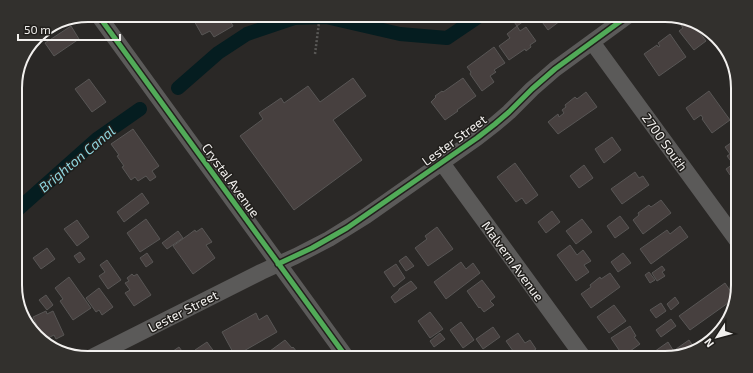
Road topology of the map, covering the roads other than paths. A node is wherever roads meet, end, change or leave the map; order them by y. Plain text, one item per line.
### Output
1 (103, 22) edge
2 (619, 22) edge
3 (592, 42) junction
4 (442, 163) junction
5 (731, 232) edge
6 (278, 264) junction
7 (105, 351) edge
8 (342, 351) edge
9 (579, 351) edge

1 - 6 street, Crystal Avenue
2 - 3 street, Lester Street
3 - 4 street, Lester Street
3 - 5 street, 2700 South
4 - 6 street, Lester Street
4 - 9 street, Malvern Avenue
6 - 7 street, Lester Street
6 - 8 street, Crystal Avenue

